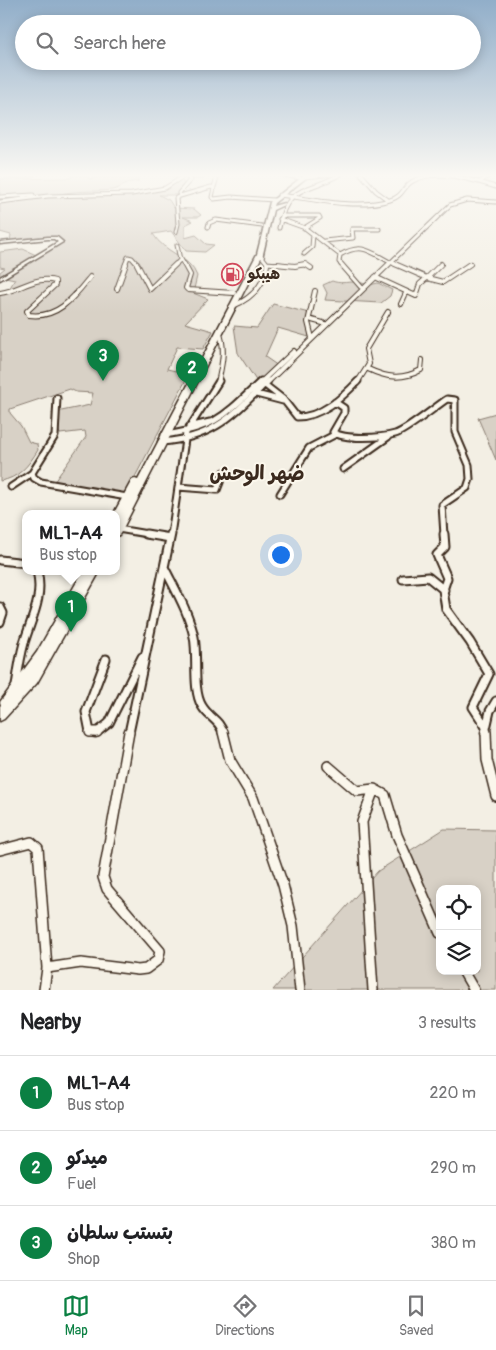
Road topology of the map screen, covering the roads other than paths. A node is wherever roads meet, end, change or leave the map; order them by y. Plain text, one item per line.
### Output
1 (178, 220) edge
2 (216, 220) edge
3 (217, 220) edge
4 (266, 220) edge
5 (266, 220) edge
6 (281, 220) edge
7 (286, 220) edge
8 (316, 220) edge
9 (431, 220) edge
10 (208, 227) dead end
11 (263, 228) junction
12 (280, 228) dead end
13 (304, 228) junction
14 (379, 229) dead end
15 (176, 232) dead end
16 (313, 234) junction
17 (324, 242) junction
18 (0, 243) edge
19 (177, 245) dead end
20 (260, 254) junction
21 (304, 254) dead end
22 (340, 255) junction
23 (180, 260) junction
24 (389, 261) junction
25 (267, 263) junction
26 (441, 264) dead end
27 (470, 264) dead end
28 (311, 268) dead end
29 (90, 277) dead end
30 (426, 278) junction
31 (372, 279) junction
32 (0, 280) edge
33 (243, 281) junction
34 (361, 286) junction
35 (117, 289) dead end
36 (315, 291) dead end
37 (0, 293) edge
38 (234, 293) junction
39 (406, 293) junction
40 (401, 304) dead end
41 (231, 307) junction
42 (311, 311) junction
43 (388, 312) dead end
44 (312, 320) junction
45 (323, 323) junction
46 (219, 331) junction
47 (312, 336) junction
48 (422, 360) dead end
49 (368, 369) junction
50 (265, 385) junction
51 (256, 394) junction
52 (57, 398) dead end
53 (285, 402) junction
54 (335, 402) junction
55 (186, 433) junction
56 (336, 434) junction
57 (164, 435) junction
58 (390, 435) junction
59 (161, 442) junction
60 (343, 469) dead end
61 (224, 472) dead end
62 (32, 473) junction
63 (11, 487) dead end
64 (178, 487) junction
65 (280, 494) dead end
66 (127, 497) junction
67 (120, 510) edge
68 (120, 524) edge
69 (120, 530) edge
70 (170, 538) junction
71 (0, 560) edge
72 (22, 563) edge
73 (165, 569) junction
74 (38, 575) edge
75 (86, 575) edge
76 (93, 575) edge
77 (402, 579) dead end
78 (444, 589) junction
79 (0, 607) edge
80 (0, 622) edge
81 (144, 653) junction
82 (106, 658) dead end
83 (16, 691) junction
84 (496, 701) edge
85 (0, 708) edge
86 (0, 715) edge
87 (486, 727) junction
88 (328, 766) dead end
89 (374, 789) junction
90 (496, 796) edge
91 (0, 850) edge
92 (439, 930) edge
93 (47, 968) junction
94 (465, 975) edge
95 (44, 990) edge
96 (300, 990) edge
97 (373, 990) edge
98 (474, 990) edge

1 - 15 street
2 - 10 street
3 - 11 street
4 - 11 highway
5 - 11 highway
6 - 12 street
7 - 13 street
8 - 13 street
9 - 24 street
11 - 20 highway
11 - 33 highway
13 - 16 street
14 - 17 street
16 - 17 street
16 - 21 street
17 - 22 street
18 - 32 main road
19 - 23 street
20 - 25 street
20 - 33 highway
22 - 24 street
22 - 34 street
23 - 35 street
23 - 38 street
24 - 30 street
24 - 31 street
24 - 31 street
25 - 28 street
25 - 41 street
26 - 30 street
27 - 30 street
29 - 37 street
30 - 39 street
31 - 34 street
31 - 39 street
31 - 47 street
33 - 38 highway
33 - 41 highway
34 - 45 street
36 - 42 street
38 - 66 highway
39 - 40 street
41 - 46 highway
42 - 44 street
42 - 47 street
43 - 49 street
44 - 45 street
44 - 47 street
45 - 47 street
46 - 55 street
46 - 57 highway
47 - 50 street
47 - 55 street
48 - 49 street
49 - 54 street
50 - 51 street
50 - 53 street
51 - 53 street
51 - 55 street
52 - 62 street
53 - 54 street
54 - 56 street
55 - 57 street
55 - 59 street
55 - 64 street
56 - 58 street
56 - 65 street
57 - 59 highway
58 - 60 street
58 - 78 street
59 - 68 highway
61 - 64 street
62 - 63 street
62 - 66 street
64 - 70 street
66 - 67 highway
69 - 70 street
70 - 73 street
71 - 72 street
73 - 81 street
73 - 96 street
74 - 83 street
75 - 83 highway
76 - 86 highway
77 - 78 street
78 - 87 street
79 - 80 street
81 - 82 street
81 - 93 street
83 - 85 highway
84 - 87 street
87 - 90 street
88 - 89 street
89 - 92 street
89 - 97 street
91 - 93 street
93 - 95 street
94 - 98 street

